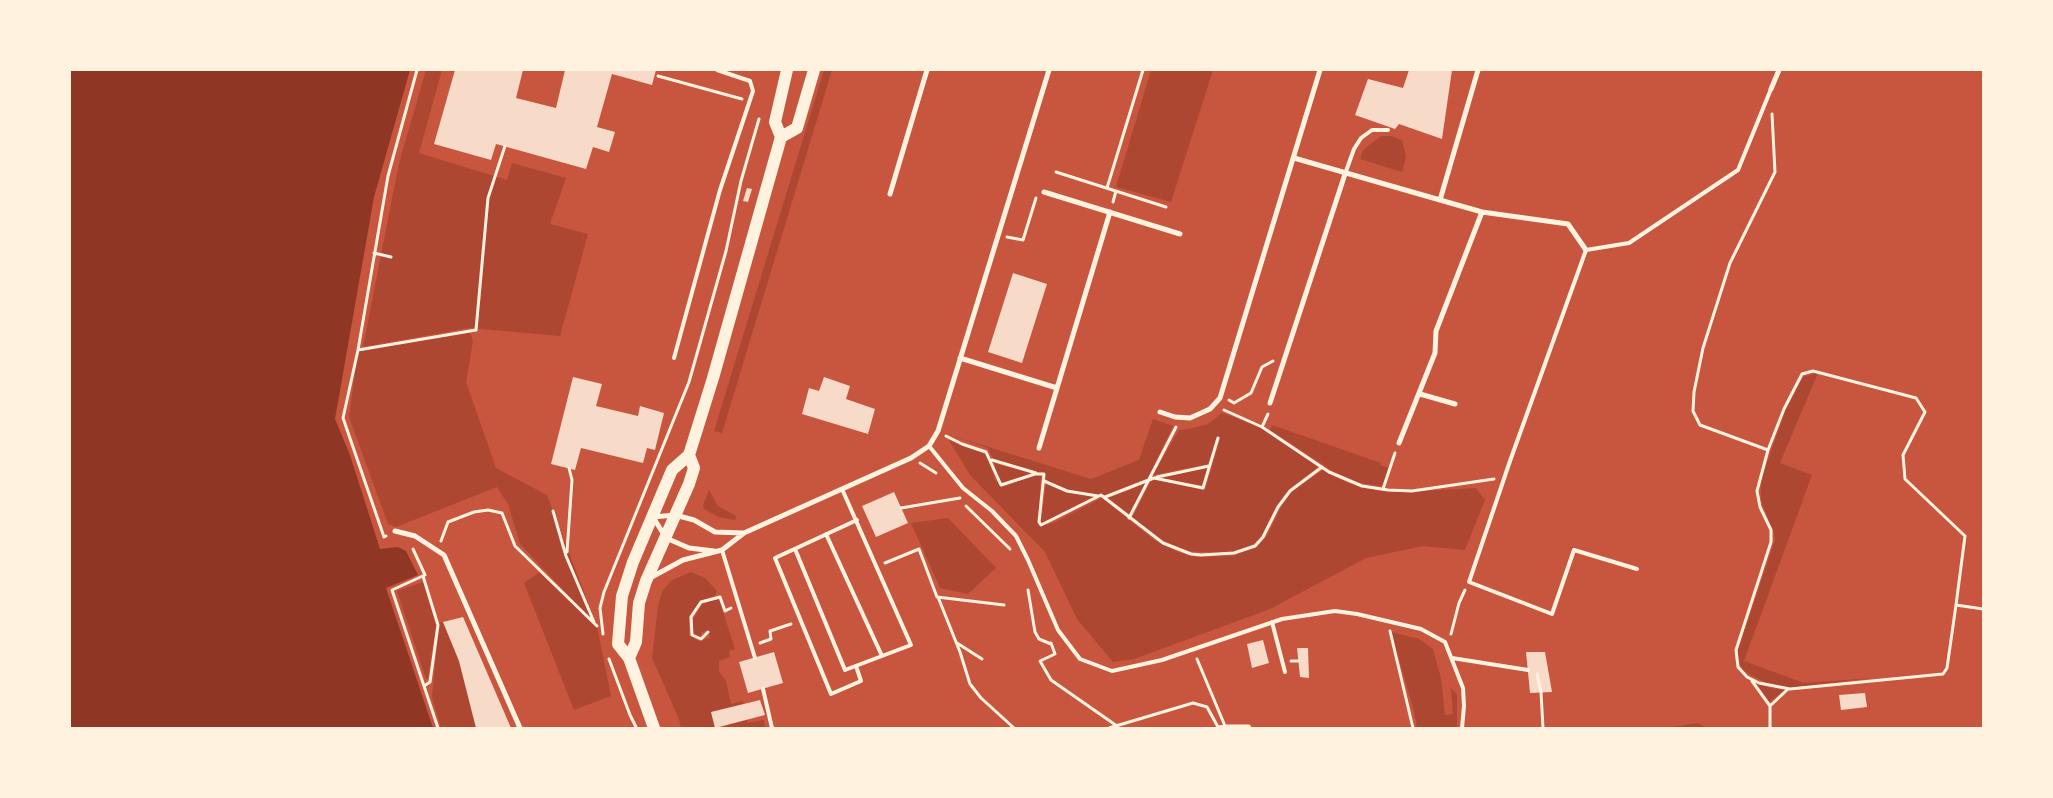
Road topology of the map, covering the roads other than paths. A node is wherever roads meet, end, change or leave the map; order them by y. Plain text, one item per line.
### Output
1 (717, 70) edge
2 (787, 70) edge
3 (814, 70) edge
4 (927, 70) edge
5 (1049, 70) edge
6 (1320, 70) edge
7 (1478, 70) edge
8 (1779, 70) edge
9 (1771, 89) joint
10 (1388, 130) dead end
11 (781, 136) junction
12 (1294, 158) junction
13 (1345, 174) junction
14 (1044, 192) dead end
15 (890, 194) dead end
16 (1440, 200) junction
17 (1110, 212) junction
18 (1482, 212) junction
19 (1180, 234) dead end
20 (1586, 250) junction
21 (674, 358) dead end
22 (960, 358) junction
23 (1057, 388) junction
24 (1420, 394) junction
25 (1270, 403) dead end
26 (1455, 404) dead end
27 (1160, 412) dead end
28 (1399, 443) road end
29 (929, 446) junction
30 (1039, 448) dead end
31 (689, 455) junction
32 (842, 489) junction
33 (675, 515) junction
34 (653, 517) junction
35 (857, 520) junction
36 (395, 531) road end
37 (744, 533) junction
38 (826, 534) junction
39 (666, 538) junction
40 (795, 549) junction
41 (722, 550) junction
42 (1637, 570) dead end
43 (646, 582) junction
44 (1272, 622) junction
45 (882, 656) junction
46 (629, 658) junction
47 (755, 658) dead end
48 (1452, 658) junction
49 (856, 666) junction
50 (1528, 670) road end
51 (1285, 672) dead end
52 (763, 689) dead end
53 (520, 728) edge
54 (654, 728) edge
55 (772, 728) edge
56 (1462, 728) edge

1 - 21 lane
2 - 11 main road
3 - 11 main road
4 - 15 street
5 - 22 street
6 - 12 street
7 - 16 street
8 - 9 street
9 - 20 lane
10 - 13 lane
11 - 31 main road
12 - 13 street
12 - 27 street
13 - 16 street
13 - 25 street
14 - 17 street
16 - 18 street
17 - 19 street
17 - 23 street
18 - 20 street
18 - 24 street
20 - 42 lane
22 - 23 street
22 - 29 street
23 - 30 street
24 - 26 street
24 - 28 street
29 - 32 street
29 - 44 lane
31 - 33 main road
31 - 34 main road
32 - 35 lane
32 - 37 street
33 - 34 street
33 - 37 street
33 - 39 main road
34 - 39 street
34 - 46 main road
35 - 38 lane
35 - 45 lane
36 - 53 street
37 - 41 street
38 - 40 lane
38 - 45 lane
39 - 41 street
39 - 43 main road
40 - 49 lane
40 - 49 lane
41 - 43 street
41 - 47 lane
43 - 46 main road
44 - 48 lane
44 - 51 lane
45 - 49 lane
46 - 54 main road
48 - 50 lane
48 - 56 lane
52 - 55 lane

